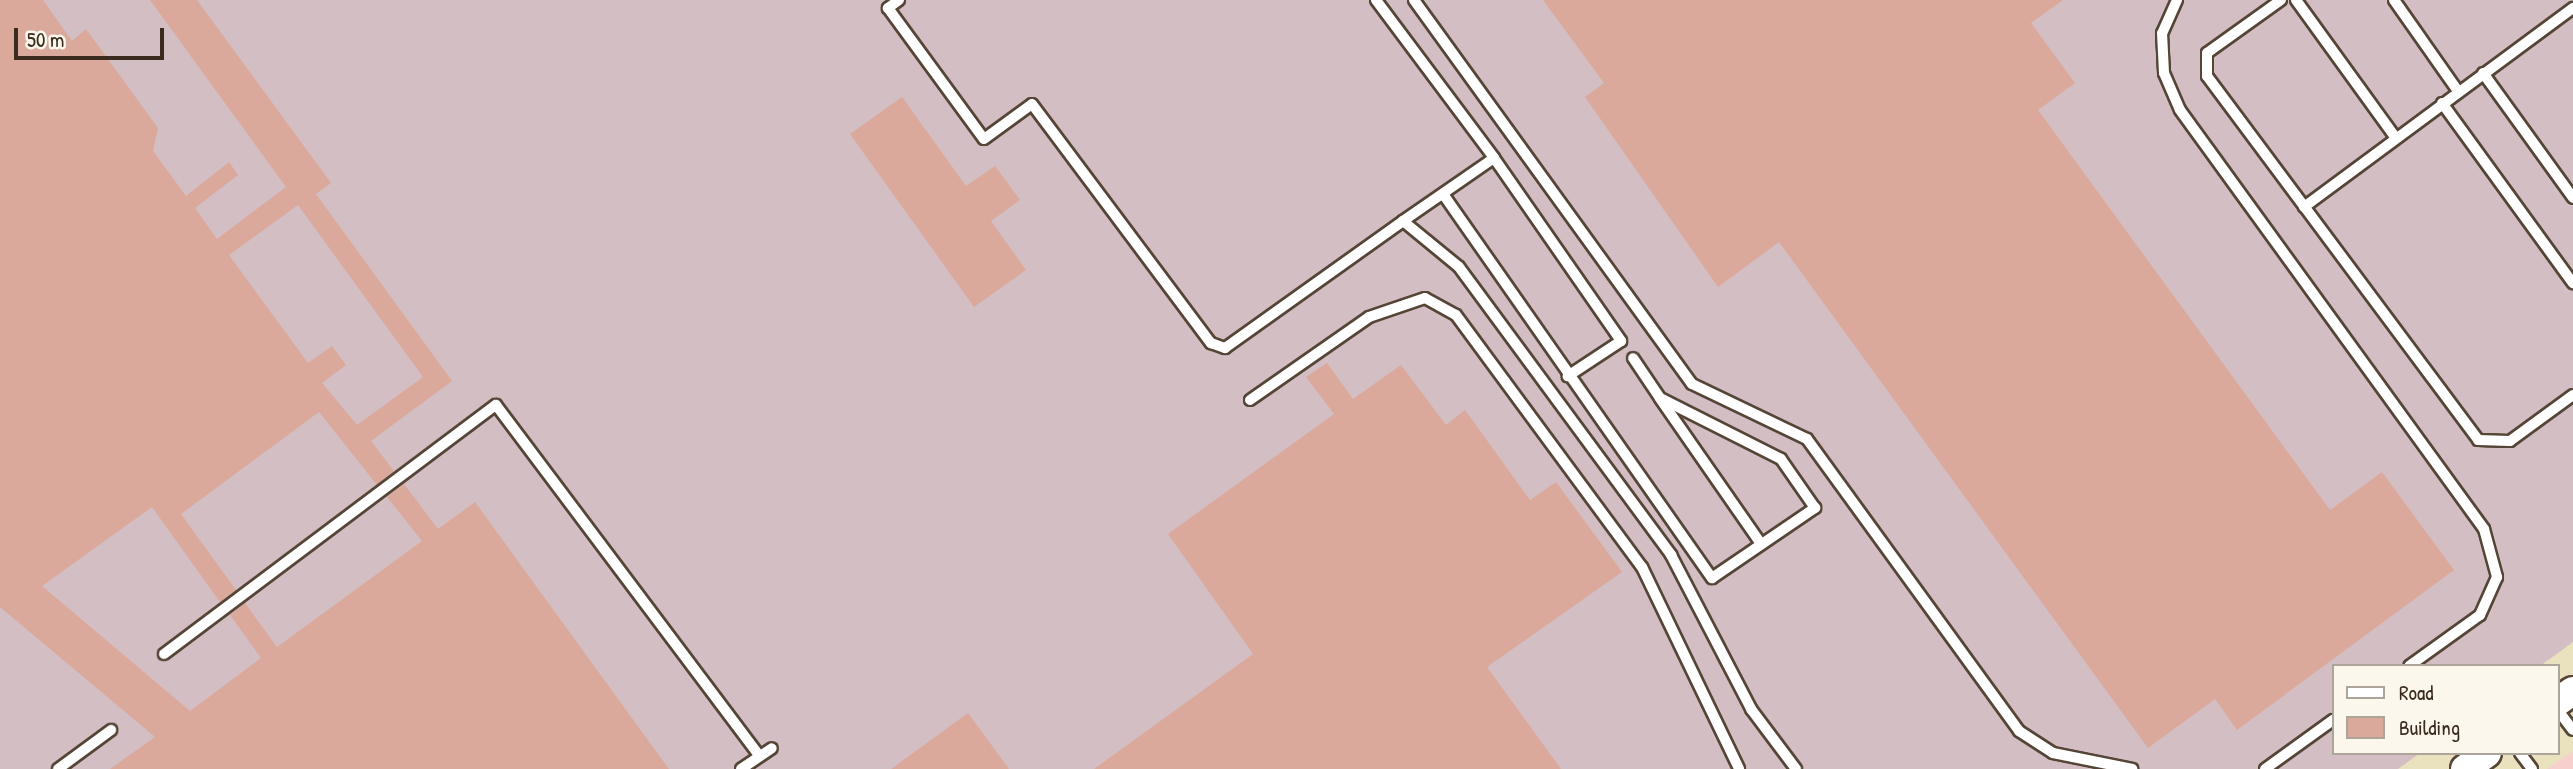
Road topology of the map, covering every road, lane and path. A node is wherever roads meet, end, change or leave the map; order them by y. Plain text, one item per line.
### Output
1 (899, 0) edge
2 (1376, 0) edge
3 (1415, 0) edge
4 (2177, 0) edge
5 (2281, 0) edge
6 (2296, 0) edge
7 (2394, 0) edge
8 (2573, 8) edge
9 (2483, 73) junction
10 (2458, 91) junction
11 (2442, 103) junction
12 (2396, 138) junction
13 (1494, 158) junction
14 (1443, 194) junction
15 (2573, 198) edge
16 (2304, 207) junction
17 (1403, 221) junction
18 (2573, 283) edge
19 (1633, 358) dead end
20 (1567, 376) junction
21 (2573, 395) edge
22 (1660, 398) junction
23 (1250, 400) dead end
24 (1761, 544) junction
25 (164, 654) dead end
26 (2412, 664) edge
27 (2559, 712) edge
28 (2332, 721) edge
29 (111, 730) dead end
30 (2573, 730) edge
31 (772, 748) dead end
32 (760, 756) junction
33 (58, 769) edge
34 (741, 769) edge
35 (1739, 769) edge
36 (1796, 769) edge
37 (2132, 769) edge
38 (2265, 769) edge

1 - 17 lane
2 - 13 lane
3 - 37 lane
4 - 26 lane
5 - 16 lane
6 - 12 lane
7 - 10 lane
8 - 9 lane
9 - 10 lane
9 - 15 lane
10 - 11 lane
11 - 12 lane
11 - 18 lane
12 - 16 lane
13 - 14 lane
13 - 20 lane
14 - 17 lane
14 - 20 lane
16 - 21 lane
17 - 36 lane
19 - 22 lane
20 - 24 lane
22 - 24 lane
22 - 24 lane
23 - 35 lane
25 - 32 lane
27 - 30 lane
28 - 38 lane
29 - 33 lane
31 - 32 lane
32 - 34 lane

